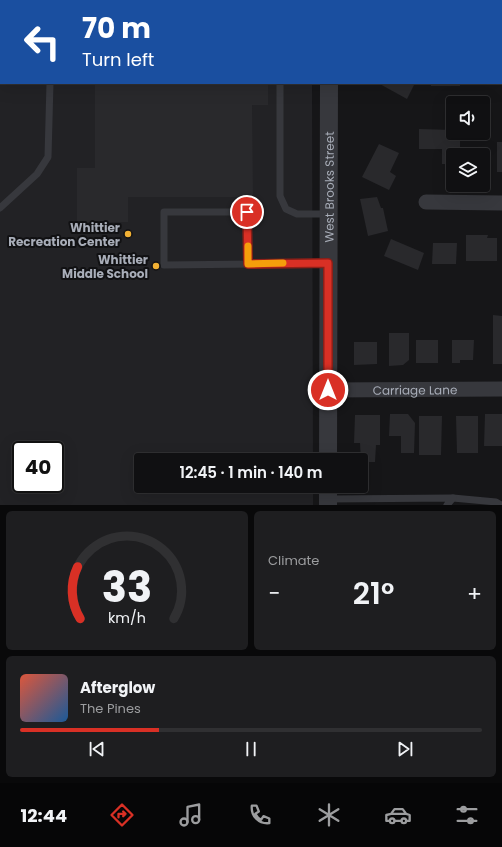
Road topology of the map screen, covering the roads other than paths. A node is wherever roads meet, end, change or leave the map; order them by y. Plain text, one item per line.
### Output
1 (50, 84) edge
2 (280, 84) edge
3 (329, 84) edge
4 (426, 202) dead end
5 (502, 203) edge
6 (0, 208) edge
7 (329, 214) junction
8 (328, 263) junction
9 (248, 264) junction
10 (502, 389) edge
11 (328, 390) junction
12 (328, 453) edge
13 (328, 497) edge
14 (453, 498) junction
15 (447, 505) edge
16 (501, 505) edge

1 - 6 lane
2 - 7 lane
3 - 7 street, West Brooks Street
4 - 5 street
7 - 8 street, West Brooks Street
8 - 9 lane
8 - 11 street, West Brooks Street
9 - 9 lane
10 - 11 street, Carriage Lane
11 - 12 street, West Brooks Street
13 - 14 lane
14 - 15 lane
14 - 16 lane

